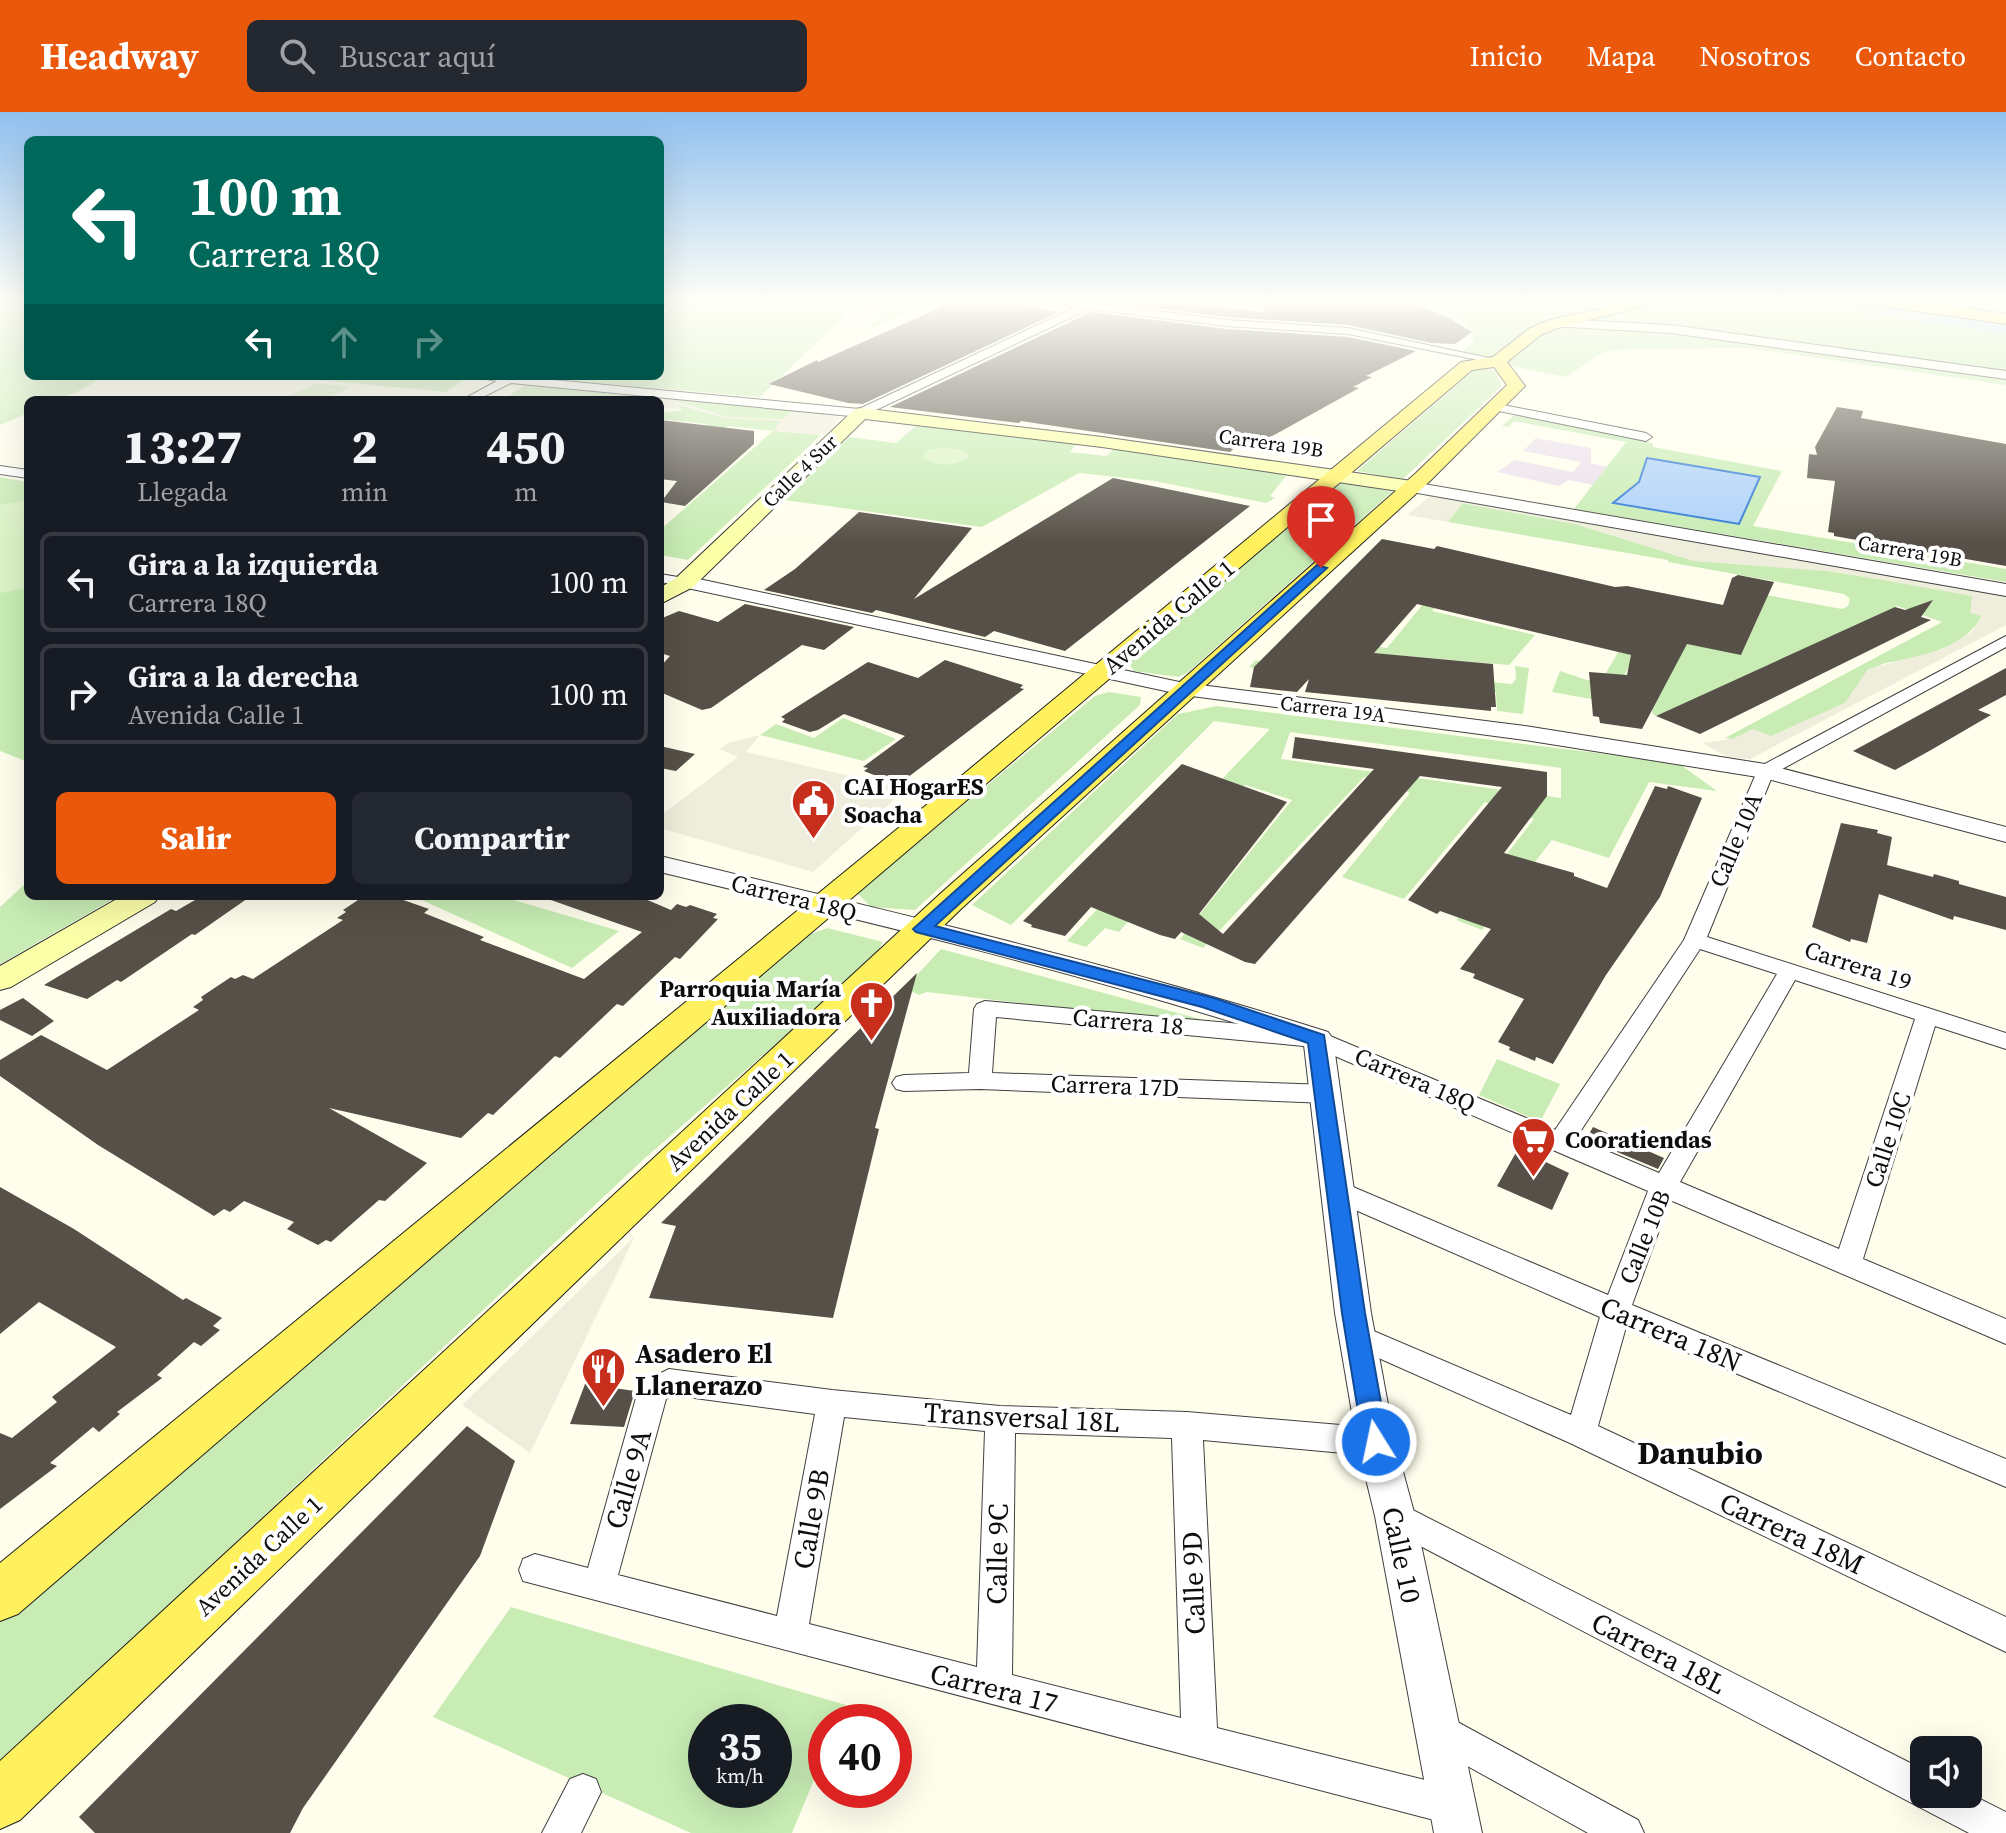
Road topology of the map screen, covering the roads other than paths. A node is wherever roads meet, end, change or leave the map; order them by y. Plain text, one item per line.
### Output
1 (505, 381) edge
2 (545, 381) edge
3 (928, 381) edge
4 (1449, 381) edge
5 (1513, 381) edge
6 (476, 396) edge
7 (1493, 407) junction
8 (861, 413) junction
9 (1646, 437) dead end
10 (0, 470) edge
11 (24, 473) edge
12 (1338, 475) junction
13 (1412, 487) junction
14 (664, 579) edge
15 (685, 582) junction
16 (2006, 590) edge
17 (664, 595) edge
18 (2006, 641) edge
19 (1102, 674) junction
20 (1184, 689) junction
21 (1765, 771) junction
22 (2006, 835) edge
23 (664, 865) edge
24 (137, 900) edge
25 (822, 905) junction
26 (922, 929) junction
27 (1695, 940) junction
28 (1789, 972) junction
29 (0, 980) edge
30 (1927, 1016) junction
31 (1318, 1039) junction
32 (2006, 1041) edge
33 (980, 1081) junction
34 (904, 1083) dead end
35 (1327, 1094) junction
36 (1561, 1141) junction
37 (1664, 1187) junction
38 (1337, 1191) junction
39 (1848, 1265) junction
40 (1616, 1311) junction
41 (2006, 1332) edge
42 (1357, 1336) junction
43 (669, 1382) joint
44 (832, 1403) junction
45 (1000, 1419) junction
46 (1187, 1425) junction
47 (1581, 1433) junction
48 (1376, 1442) junction
49 (2006, 1473) edge
50 (1395, 1516) junction
51 (535, 1570) dead end
52 (599, 1586) junction
53 (0, 1596) edge
54 (790, 1635) junction
55 (2006, 1635) edge
56 (994, 1688) junction
57 (1438, 1729) junction
58 (1200, 1741) junction
59 (1910, 1783) edge
60 (583, 1792) dead end
61 (0, 1800) edge
62 (1959, 1808) edge
63 (1456, 1819) edge
64 (2006, 1832) edge
65 (561, 1833) edge
66 (1625, 1833) edge

1 - 6 street
2 - 8 street, Carrera 19B
3 - 8 street, Calle 4 Sur
4 - 12 main road, Avenida Calle 1
5 - 7 main road, Avenida Calle 1
7 - 9 street
7 - 13 main road, Avenida Calle 1
8 - 12 main road, Carrera 19B
8 - 15 main road, Calle 4 Sur
10 - 11 street
12 - 13 main road, Carrera 19B
12 - 19 main road, Avenida Calle 1
13 - 16 street, Carrera 19B
13 - 20 main road, Avenida Calle 1
14 - 15 street, Carrera 19A
15 - 17 main road, Calle 4 Sur
15 - 19 street, Carrera 19A
18 - 21 street, Calle 10A
19 - 20 street, Carrera 19A
19 - 25 main road, Avenida Calle 1
20 - 21 street, Carrera 19A
20 - 26 main road, Avenida Calle 1
21 - 22 street, Carrera 19A
21 - 27 street, Calle 10A
23 - 25 street, Carrera 18Q
24 - 29 main road
25 - 26 street, Carrera 18Q
25 - 53 main road, Avenida Calle 1
26 - 31 street, Carrera 18Q
26 - 61 main road, Avenida Calle 1
27 - 28 street, Carrera 19
27 - 36 street, Calle 10A
28 - 30 street, Carrera 19
28 - 37 street, Calle 10B
30 - 32 street, Carrera 19
30 - 39 street, Calle 10C
31 - 33 street, Carrera 18
31 - 35 street, Calle 10
31 - 36 street, Carrera 18Q
33 - 34 street, Carrera 17D
33 - 35 street, Carrera 17D
35 - 38 street, Calle 10
36 - 37 street, Carrera 18Q
37 - 39 street, Carrera 18Q
37 - 40 street, Calle 10B
38 - 40 street, Carrera 18N
38 - 42 street, Calle 10
39 - 41 street, Carrera 18Q
40 - 47 street, Calle 10B
40 - 49 street, Carrera 18N
42 - 47 street, Carrera 18M
42 - 48 street, Calle 10
43 - 44 street, Transversal 18L
43 - 52 street, Calle 9A
44 - 45 street, Transversal 18L
44 - 54 street, Calle 9B
45 - 46 street, Transversal 18L
45 - 56 street, Calle 9C
46 - 48 street, Transversal 18L
46 - 58 street, Calle 9D
47 - 55 street, Carrera 18M
48 - 50 street, Calle 10
50 - 57 street, Calle 10
50 - 59 street, Carrera 18L
51 - 52 street, Carrera 17
52 - 54 street, Carrera 17
54 - 56 street, Carrera 17
56 - 58 street, Carrera 17
57 - 63 street, Calle 10
57 - 66 street
58 - 63 street, Carrera 17
60 - 65 street
62 - 64 street

